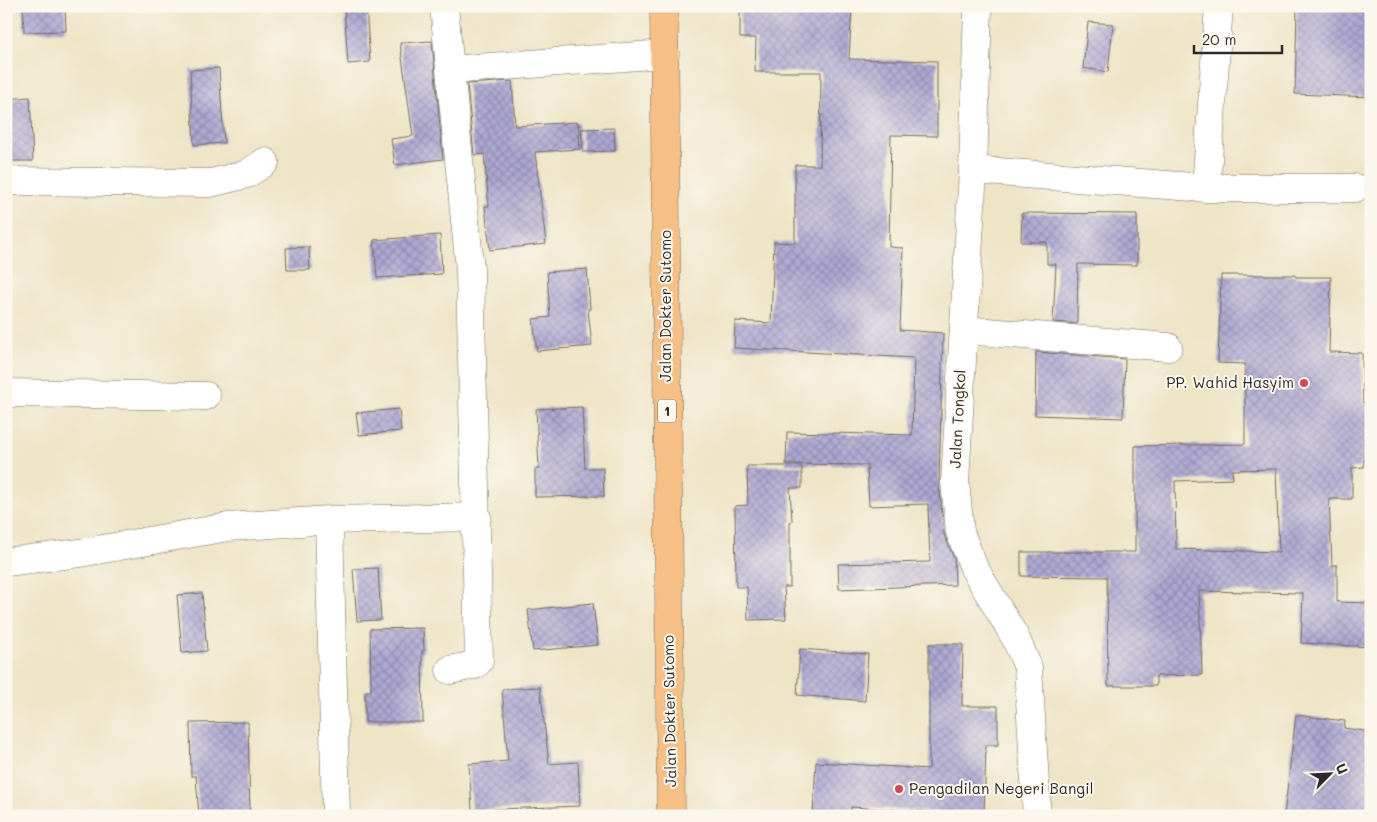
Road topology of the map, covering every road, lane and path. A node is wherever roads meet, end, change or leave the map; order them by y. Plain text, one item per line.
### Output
1 (444, 6) edge
2 (664, 6) edge
3 (978, 6) edge
4 (1219, 6) edge
5 (665, 54) junction
6 (450, 70) junction
7 (265, 162) dead end
8 (973, 170) junction
9 (6, 181) edge
10 (1206, 188) junction
11 (1355, 188) dead end
12 (964, 330) junction
13 (1168, 348) dead end
14 (6, 393) edge
15 (206, 396) dead end
16 (477, 516) junction
17 (329, 520) junction
18 (6, 562) edge
19 (450, 670) dead end
20 (336, 816) edge
21 (671, 816) edge
22 (1037, 816) edge

1 - 6 street
2 - 5 highway, Jalan Dokter Sutomo / 1
3 - 8 street, Jalan Tongkol
4 - 10 street
5 - 6 street
5 - 21 highway, Jalan Dokter Sutomo / 1
6 - 16 street
7 - 9 street
8 - 10 street
8 - 12 street, Jalan Tongkol
10 - 11 street
12 - 13 street
12 - 22 street, Jalan Tongkol
14 - 15 street
16 - 17 street
16 - 19 street
17 - 18 street
17 - 20 street

